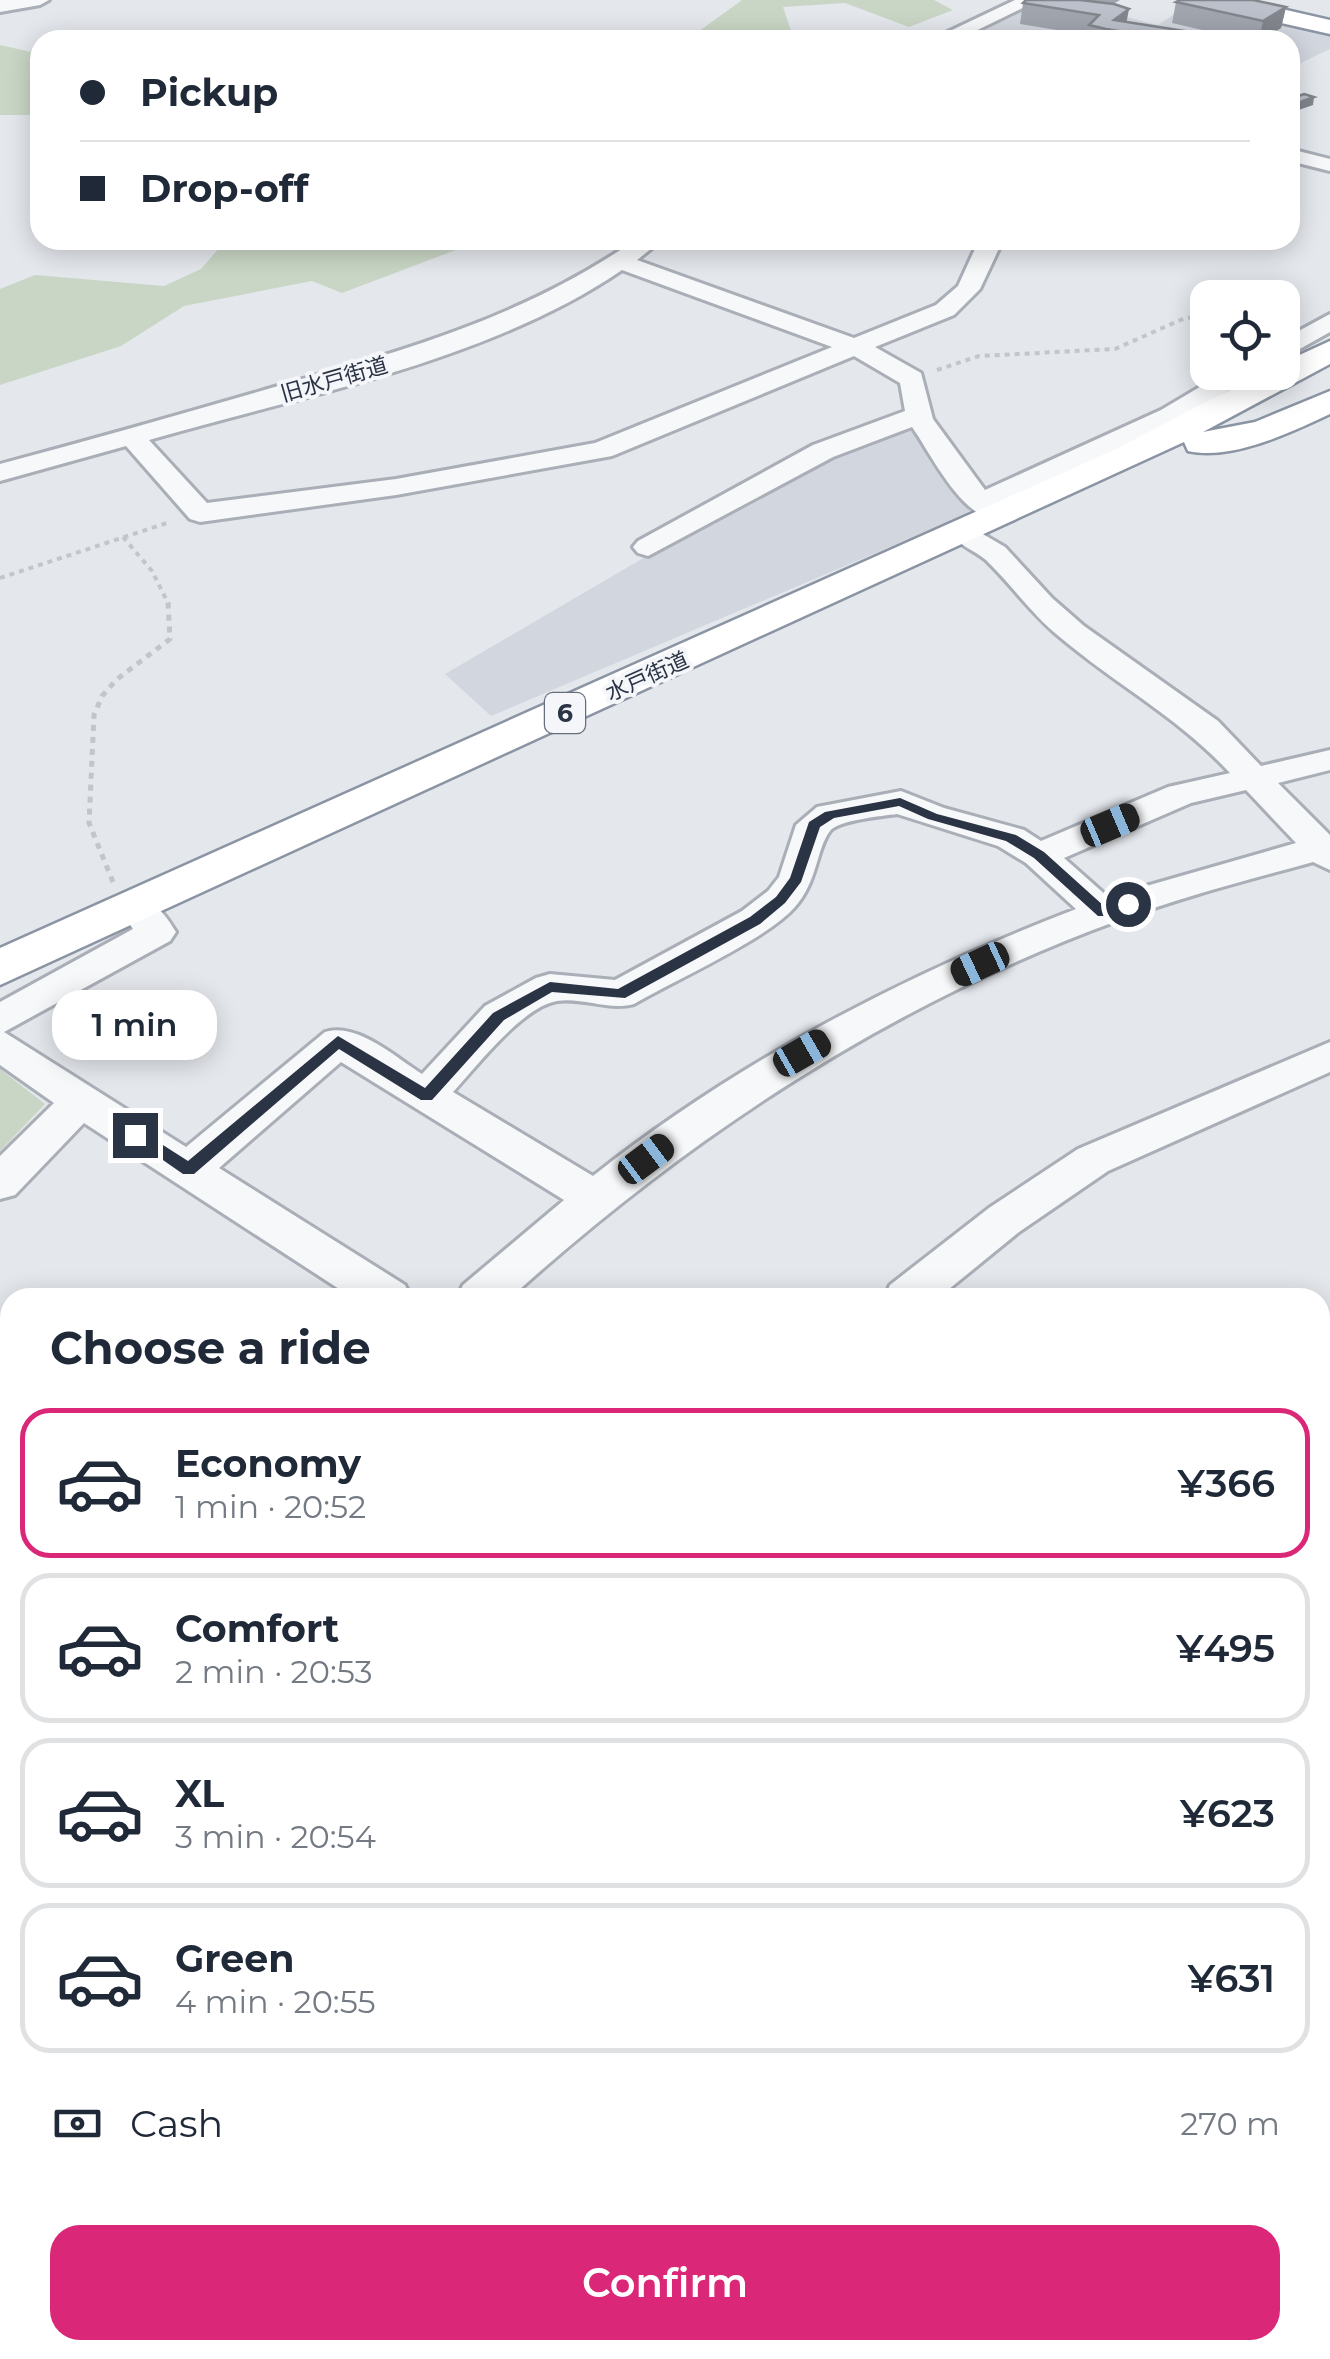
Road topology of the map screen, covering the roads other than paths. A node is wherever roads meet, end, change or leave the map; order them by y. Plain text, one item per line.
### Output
1 (40, 0) edge
2 (1030, 0) edge
3 (1210, 0) edge
4 (1247, 0) edge
5 (0, 6) edge
6 (1330, 18) edge
7 (1330, 27) edge
8 (963, 30) edge
9 (1300, 157) edge
10 (1330, 165) edge
11 (637, 250) edge
12 (986, 250) edge
13 (621, 262) junction
14 (1330, 321) edge
15 (1300, 339) edge
16 (858, 348) junction
17 (1330, 351) edge
18 (1214, 390) edge
19 (1330, 401) edge
20 (919, 415) junction
21 (132, 437) junction
22 (1129, 457) junction
23 (0, 474) edge
24 (982, 517) junction
25 (648, 548) dead end
26 (1330, 760) edge
27 (1256, 778) junction
28 (1327, 850) edge
29 (1039, 855) junction
30 (136, 908) junction
31 (1103, 913) junction
32 (0, 968) edge
33 (0, 1019) edge
34 (0, 1045) edge
35 (1330, 1056) edge
36 (426, 1096) junction
37 (81, 1101) junction
38 (189, 1170) junction
39 (0, 1183) edge
40 (594, 1198) junction
41 (373, 1288) edge
42 (490, 1288) edge
43 (919, 1288) edge

1 - 5 street
2 - 8 street
3 - 7 highway
4 - 6 highway
9 - 10 street
11 - 13 street, 旧水戸街道
12 - 16 street
13 - 16 street
13 - 21 street, 旧水戸街道
14 - 15 street
16 - 20 street
16 - 21 street
17 - 22 highway, 6
18 - 24 street
19 - 22 highway
20 - 24 street
20 - 25 street
21 - 23 street, 旧水戸街道
22 - 24 highway, 水戸街道 / 6
24 - 27 street
24 - 30 highway, 水戸街道 / 6
26 - 27 street
27 - 28 street
27 - 29 street
28 - 31 street
29 - 31 street
29 - 36 street
30 - 32 highway, 水戸街道 / 6
30 - 33 street
31 - 40 street
34 - 37 street
35 - 43 street
36 - 38 street
36 - 40 street
37 - 38 street
37 - 39 street
38 - 41 street
40 - 42 street

